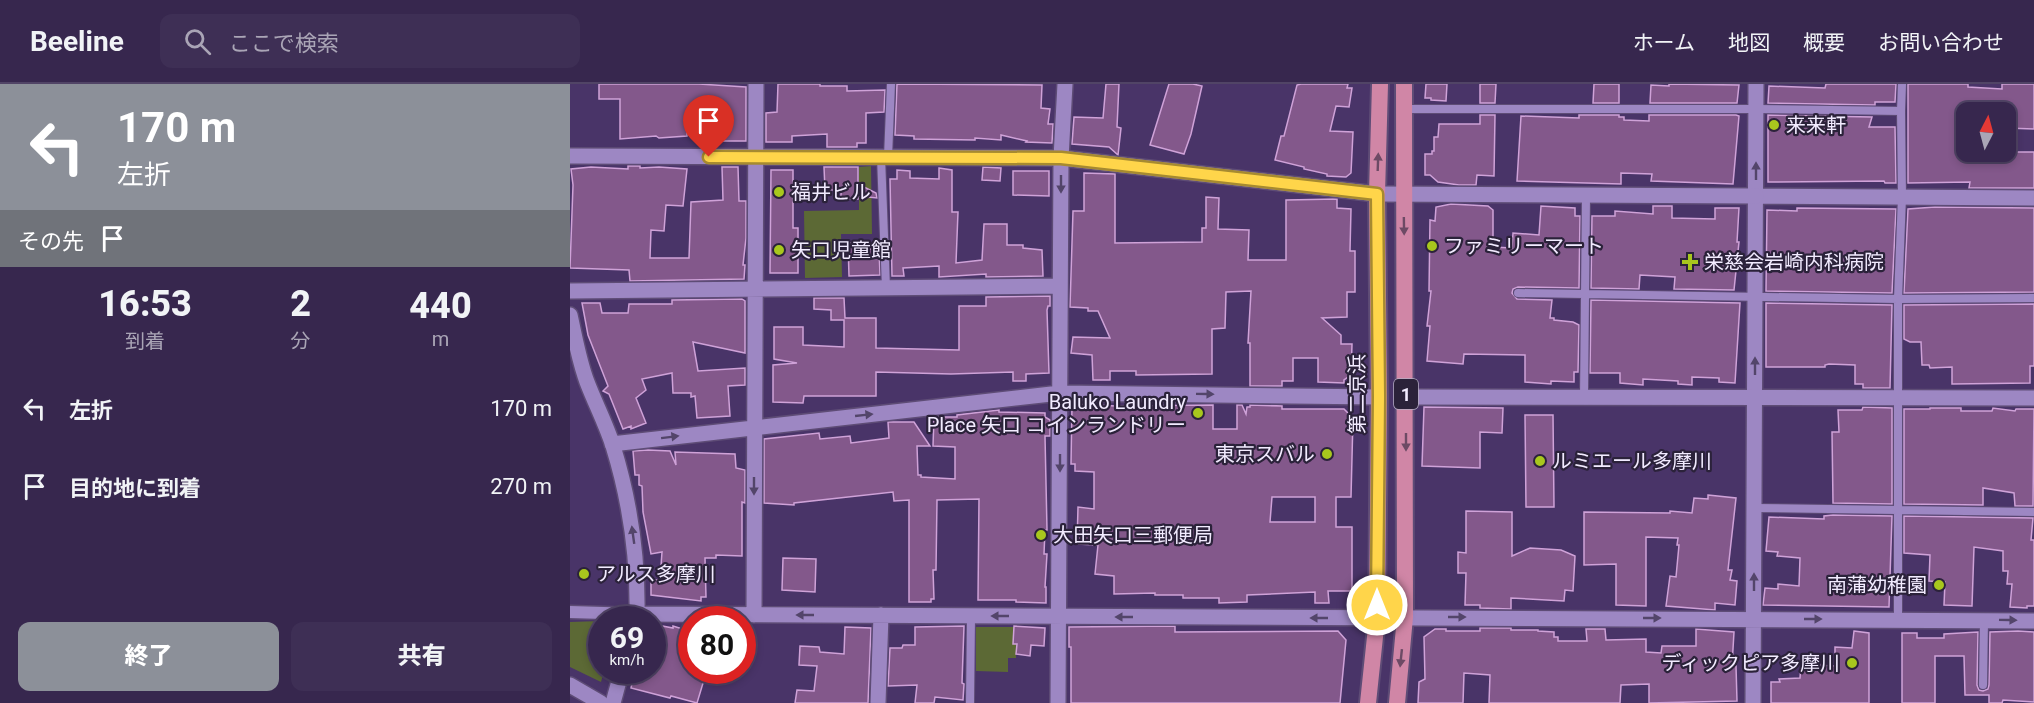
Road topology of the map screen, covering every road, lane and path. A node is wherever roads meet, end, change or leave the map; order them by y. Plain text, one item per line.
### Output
1 (756, 84) edge
2 (891, 84) edge
3 (1065, 84) edge
4 (1380, 84) edge
5 (1404, 84) edge
6 (1756, 84) edge
7 (1902, 84) edge
8 (1403, 109) junction
9 (1755, 109) junction
10 (1901, 111) junction
11 (570, 156) edge
12 (755, 157) junction
13 (884, 158) junction
14 (1061, 158) junction
15 (1377, 194) junction
16 (1403, 194) junction
17 (1587, 196) junction
18 (1756, 196) junction
19 (1902, 197) junction
20 (2034, 198) edge
21 (1060, 286) junction
22 (886, 288) junction
23 (754, 289) junction
24 (570, 291) edge
25 (1518, 293) dead end
26 (1585, 294) junction
27 (1756, 296) junction
28 (1898, 298) junction
29 (2034, 298) edge
30 (570, 315) edge
31 (1060, 393) junction
32 (1379, 397) junction
33 (1406, 397) junction
34 (1584, 397) junction
35 (1755, 398) junction
36 (1899, 398) junction
37 (2034, 399) edge
38 (754, 428) junction
39 (612, 444) junction
40 (1754, 508) junction
41 (1899, 510) junction
42 (2034, 512) edge
43 (636, 606) edge
44 (754, 606) edge
45 (570, 612) edge
46 (588, 613) edge
47 (756, 615) edge
48 (881, 615) junction
49 (971, 616) junction
50 (1059, 617) junction
51 (1405, 617) junction
52 (1377, 618) junction
53 (1754, 618) junction
54 (1898, 620) junction
55 (1984, 620) junction
56 (2034, 621) edge
57 (618, 684) edge
58 (570, 685) edge
59 (1983, 685) dead end
60 (601, 703) edge
61 (613, 703) edge
62 (878, 703) edge
63 (970, 703) edge
64 (1058, 703) edge
65 (1368, 703) edge
66 (1397, 703) edge
67 (1753, 703) edge

1 - 12 street
2 - 13 lane
3 - 14 street
15 -> 4 highway, 第二京浜 / 1
5 - 8 highway, 1
6 - 9 street
7 - 10 lane
8 - 9 lane
8 - 16 highway, 1
9 - 10 lane
18 -> 9 street
10 - 19 lane
11 - 12 street
12 - 13 street
12 - 23 street
13 - 14 street
13 - 22 lane
14 - 15 street
14 -> 21 street
15 - 16 street
15 - 32 highway, 第二京浜 / 1
16 - 17 street
16 -> 33 highway, 1
17 - 18 street
17 - 26 lane
18 - 19 street
18 - 27 street
19 - 20 street
19 - 28 lane
21 - 22 street
21 - 31 street
22 - 23 street
23 - 24 street
23 - 38 street
25 - 26 lane
26 - 27 lane
26 - 34 lane
27 - 28 lane
35 -> 27 street
28 - 29 lane
28 - 36 lane
30 - 39 street
31 -> 32 street
38 -> 31 street
31 -> 50 street
32 - 52 highway, 第二京浜 / 1
33 - 34 street
33 -> 51 highway, 1
34 - 35 street
35 - 36 street
35 - 40 street
36 - 37 street
36 - 41 lane
39 -> 38 street
38 -> 44 street
43 -> 39 street
40 - 41 lane
53 -> 40 street
41 - 42 lane
41 - 54 lane
45 - 46 street
48 -> 47 street
48 - 49 street
48 - 62 street
50 -> 49 street
49 - 63 lane
52 -> 50 street
50 - 64 street
51 - 52 street
51 -> 53 street
51 -> 66 highway, 1
52 - 65 highway, 第二京浜 / 1
53 -> 54 street
53 - 67 street
54 - 55 street
55 -> 56 street
55 - 59 lane
57 - 61 street
58 - 60 street

